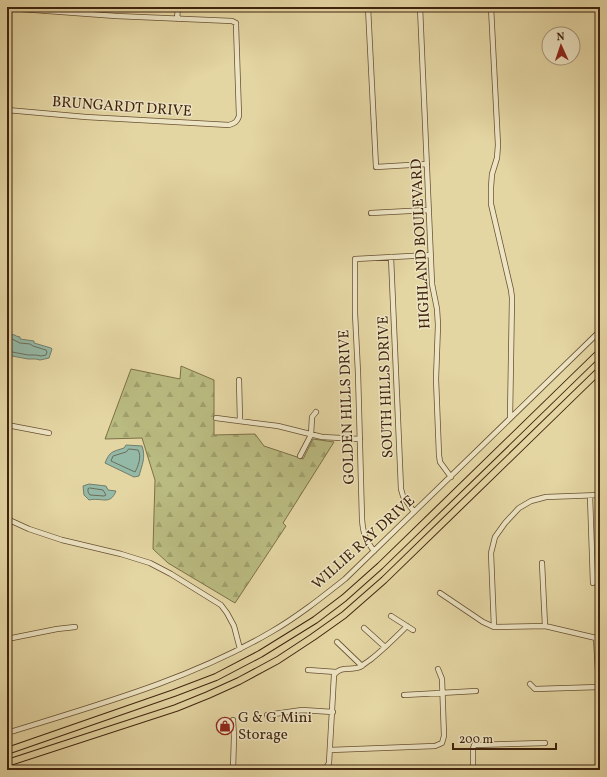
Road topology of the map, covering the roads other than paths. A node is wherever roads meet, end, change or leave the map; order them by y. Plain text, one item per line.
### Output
1 (178, 7) edge
2 (368, 7) edge
3 (420, 7) edge
4 (491, 7) edge
5 (7, 8) edge
6 (177, 19) junction
7 (598, 49) dead end
8 (600, 109) edge
9 (7, 110) edge
10 (427, 164) junction
11 (428, 210) junction
12 (371, 213) dead end
13 (430, 255) junction
14 (391, 257) junction
15 (600, 331) edge
16 (600, 352) edge
17 (600, 370) edge
18 (239, 380) dead end
19 (316, 412) dead end
20 (216, 418) dead end
21 (510, 418) junction
22 (240, 421) junction
23 (7, 425) edge
24 (49, 433) dead end
25 (311, 435) junction
26 (360, 439) junction
27 (300, 456) dead end
28 (451, 477) junction
29 (600, 495) edge
30 (590, 496) junction
31 (414, 512) junction
32 (7, 519) edge
33 (374, 551) junction
34 (542, 564) dead end
35 (593, 583) dead end
36 (440, 593) dead end
37 (391, 616) dead end
38 (407, 626) junction
39 (494, 626) junction
40 (545, 626) junction
41 (75, 627) dead end
42 (364, 628) dead end
43 (413, 630) dead end
44 (598, 638) edge
45 (7, 639) edge
46 (337, 642) dead end
47 (385, 647) junction
48 (240, 649) junction
49 (362, 666) junction
50 (438, 669) dead end
51 (308, 670) dead end
52 (336, 672) junction
53 (530, 684) dead end
54 (476, 691) dead end
55 (442, 692) junction
56 (404, 694) dead end
57 (333, 712) junction
58 (267, 715) dead end
59 (233, 720) dead end
60 (7, 733) edge
61 (544, 743) dead end
62 (330, 750) junction
63 (7, 751) edge
64 (7, 764) edge
65 (233, 770) edge
66 (325, 770) edge
67 (473, 770) edge

1 - 6 street
2 - 10 street
3 - 10 street, HIGHLAND BOULEVARD
4 - 21 street
5 - 6 street
6 - 9 street, BRUNGARDT DRIVE
7 - 8 street
10 - 11 street, HIGHLAND BOULEVARD
11 - 12 street
11 - 13 street, HIGHLAND BOULEVARD
13 - 14 street
13 - 28 street, HIGHLAND BOULEVARD
14 - 26 street, GOLDEN HILLS DRIVE
14 - 31 street, SOUTH HILLS DRIVE
15 - 21 street, WILLIE RAY DRIVE
16 - 63 highway
17 - 64 highway
18 - 22 street
19 - 25 street
20 - 22 street
21 - 28 street, WILLIE RAY DRIVE
22 - 25 street
23 - 24 street
25 - 26 street
25 - 27 street
26 - 33 street, GOLDEN HILLS DRIVE
28 - 31 street, WILLIE RAY DRIVE
29 - 30 street
30 - 35 street
30 - 39 street
31 - 33 street, WILLIE RAY DRIVE
32 - 48 street
33 - 48 street, WILLIE RAY DRIVE
34 - 40 street
36 - 39 street
37 - 38 street
38 - 43 street
38 - 47 street
39 - 40 street
40 - 44 street
41 - 45 street
42 - 47 street
44 - 53 street
46 - 49 street
47 - 49 street
48 - 60 street, WILLIE RAY DRIVE
49 - 52 street
50 - 55 street
51 - 52 street
52 - 57 street
54 - 55 street
55 - 56 street
55 - 62 street
57 - 58 street
57 - 62 street
59 - 65 street
61 - 67 street
62 - 66 street

